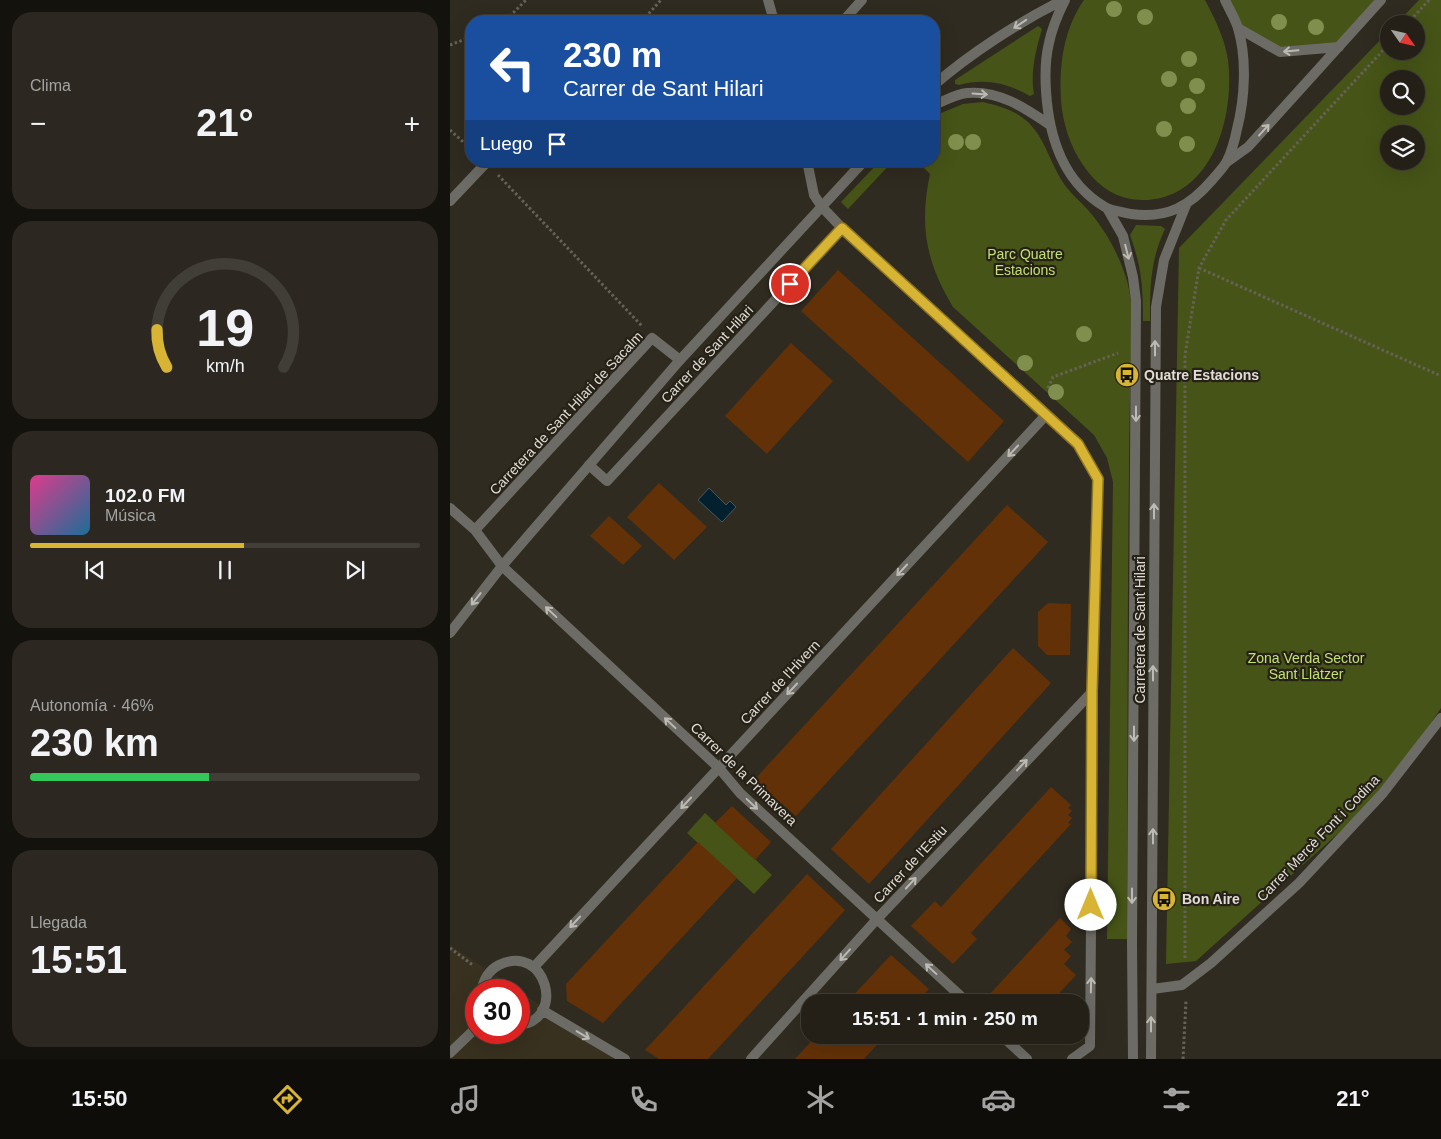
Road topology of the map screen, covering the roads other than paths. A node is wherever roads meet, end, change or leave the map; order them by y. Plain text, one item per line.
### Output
1 (768, 0) edge
2 (862, 0) edge
3 (1064, 0) edge
4 (1225, 0) edge
5 (1381, 0) edge
6 (772, 15) edge
7 (848, 15) edge
8 (1238, 28) junction
9 (1339, 47) junction
10 (940, 81) edge
11 (940, 103) edge
12 (1050, 125) junction
13 (1227, 162) junction
14 (482, 167) edge
15 (808, 167) edge
16 (859, 167) edge
17 (450, 201) edge
18 (1186, 205) junction
19 (822, 207) junction
20 (1107, 208) junction
21 (842, 228) junction
22 (680, 360) junction
23 (1046, 415) junction
24 (589, 465) junction
25 (450, 508) edge
26 (475, 530) junction
27 (502, 566) junction
28 (450, 633) edge
29 (1092, 691) junction
30 (1441, 718) edge
31 (719, 768) junction
32 (877, 919) junction
33 (534, 967) junction
34 (486, 979) edge
35 (1152, 990) junction
36 (957, 994) edge
37 (542, 1010) junction
38 (530, 1021) edge
39 (465, 1039) edge
40 (1011, 1044) edge
41 (450, 1053) edge
42 (625, 1059) edge
43 (751, 1059) edge
44 (1027, 1059) edge
45 (1072, 1059) edge
46 (1133, 1059) edge
47 (1151, 1059) edge

1 - 6 street
2 - 7 street
3 -> 10 street
3 - 12 street
4 - 8 street
5 - 9 street
9 -> 8 street
8 - 13 street
13 -> 9 street
11 -> 12 street
12 - 20 street
13 - 18 street
14 - 17 street
15 - 19 street
16 - 19 street
18 - 20 street
35 -> 18 street, Carretera de Sant Hilari
19 - 21 street
19 - 22 street
20 -> 46 street, Carretera de Sant Hilari
21 - 23 street
21 - 24 street, Carrer de Sant Hilari
22 - 24 street
22 - 26 street, Carretera de Sant Hilari de Sacalm
23 - 29 street
23 -> 31 street, Carrer de l'Hivern
24 - 27 street
25 - 26 street, Carrer de la Primavera
26 - 27 street, Carrer de la Primavera
27 -> 28 street
31 -> 27 street, Carrer de la Primavera
32 -> 29 street, Carrer de l'Estiu
45 -> 29 street
30 - 35 street, Carrer Mercè Font i Codina
31 -> 32 street, Carrer de la Primavera
31 -> 33 street, Carrer de l'Hivern
36 -> 32 street, Carrer de la Primavera
32 -> 43 street, Carrer de l'Estiu
33 - 34 street
33 - 37 street
47 -> 35 street, Carretera de Sant Hilari
37 - 38 street
37 -> 42 street
39 - 41 street
40 - 44 street

